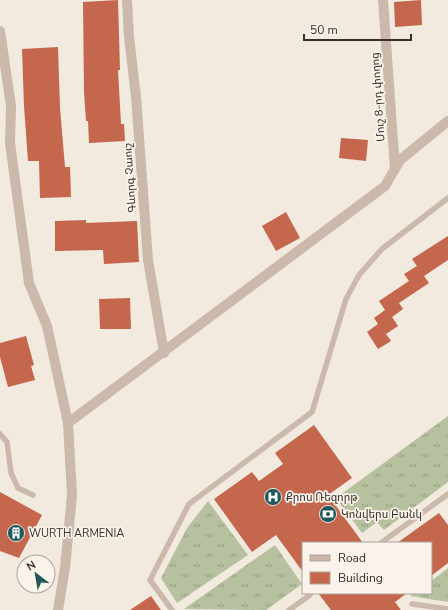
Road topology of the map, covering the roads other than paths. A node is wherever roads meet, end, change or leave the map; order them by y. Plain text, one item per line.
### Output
1 (126, 0) edge
2 (383, 0) edge
3 (0, 31) edge
4 (448, 121) edge
5 (395, 169) junction
6 (448, 198) edge
7 (164, 353) junction
8 (68, 422) junction
9 (0, 434) edge
10 (448, 494) edge
11 (33, 495) dead end
12 (382, 542) edge
13 (310, 595) dead end
14 (412, 604) dead end
15 (448, 609) edge
16 (58, 610) edge
17 (172, 610) edge
18 (289, 610) edge

1 - 7 street, Գևորգ Չաուշ
2 - 5 street, Մուշ 8-րդ փողոց
3 - 8 street
4 - 5 street
5 - 7 street
6 - 17 lane
7 - 8 street
8 - 16 street
9 - 11 lane
10 - 12 lane
13 - 18 lane
14 - 15 lane

